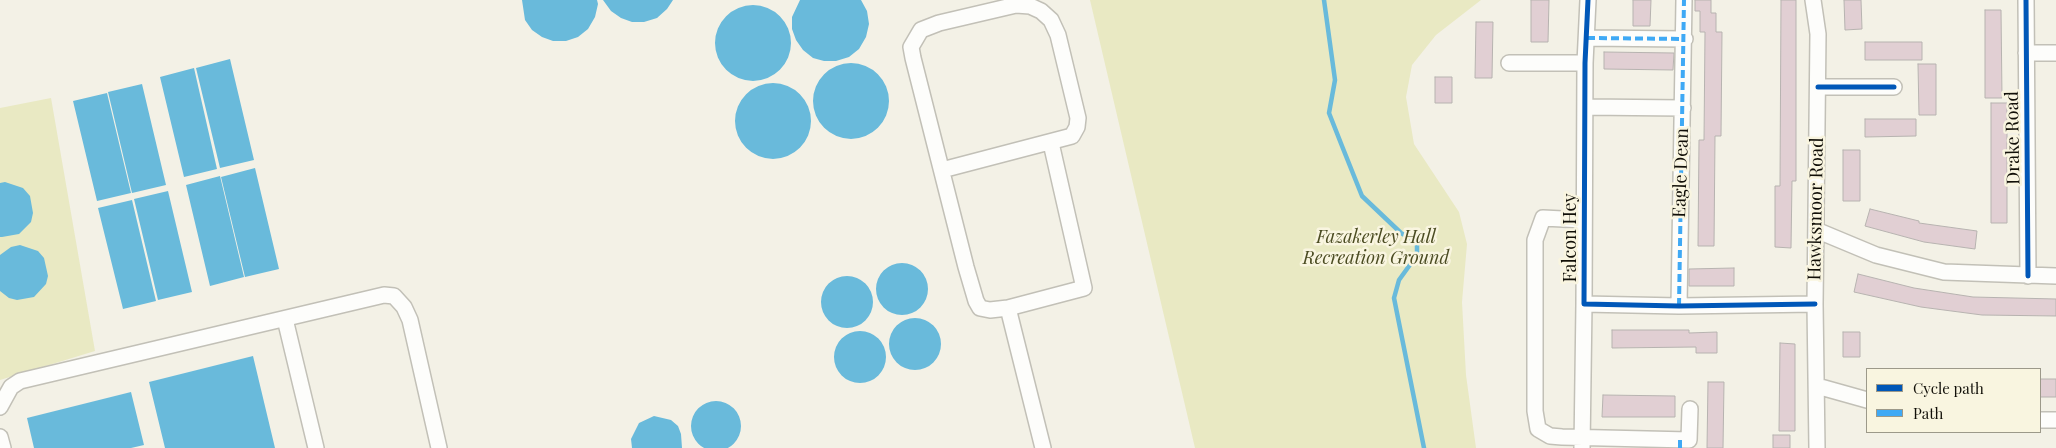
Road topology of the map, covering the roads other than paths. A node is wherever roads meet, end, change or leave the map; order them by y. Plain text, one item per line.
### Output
1 (1588, 0) edge
2 (1684, 0) edge
3 (1813, 0) edge
4 (2026, 0) edge
5 (1587, 38) junction
6 (1685, 39) junction
7 (2026, 53) junction
8 (2056, 53) edge
9 (1509, 63) dead end
10 (1585, 63) junction
11 (1818, 87) junction
12 (1894, 87) dead end
13 (1586, 107) junction
14 (1683, 108) junction
15 (1051, 143) junction
16 (942, 170) junction
17 (1583, 220) junction
18 (1816, 230) junction
19 (2028, 276) junction
20 (2056, 276) edge
21 (1584, 304) junction
22 (1815, 304) junction
23 (1679, 306) junction
24 (1008, 308) junction
25 (285, 319) junction
26 (1818, 386) junction
27 (1866, 400) edge
28 (0, 407) edge
29 (1690, 409) dead end
30 (2041, 420) edge
31 (2056, 420) edge
32 (0, 437) edge
33 (1582, 443) edge
34 (1680, 444) edge
35 (3, 448) edge
36 (316, 448) edge
37 (439, 448) edge
38 (1044, 448) edge
39 (1817, 448) edge

1 - 5 street, Falcon Hey
2 - 6 street, Eagle Dean
3 - 11 street, Hawksmoor Road
4 - 7 street, Drake Road
5 - 6 street
5 - 10 street, Falcon Hey
6 - 14 street, Eagle Dean
7 - 8 street
7 - 19 street, Drake Road
9 - 10 street
10 - 13 street, Falcon Hey
11 - 12 street
11 - 18 street, Hawksmoor Road
13 - 14 street
13 - 17 street, Falcon Hey
14 - 23 street, Eagle Dean
15 - 16 street
15 - 16 street
15 - 24 street
16 - 24 street
17 - 21 street, Falcon Hey
17 - 33 street
18 - 19 street
18 - 22 street, Hawksmoor Road
19 - 20 street
21 - 23 street, Falcon Hey
21 - 33 street, Falcon Hey
22 - 23 street, Falcon Hey
22 - 26 street, Hawksmoor Road
24 - 38 street
25 - 28 street
25 - 36 street
25 - 37 street
26 - 27 street
26 - 39 street, Hawksmoor Road
29 - 34 street
30 - 31 street
32 - 35 street
33 - 34 street

